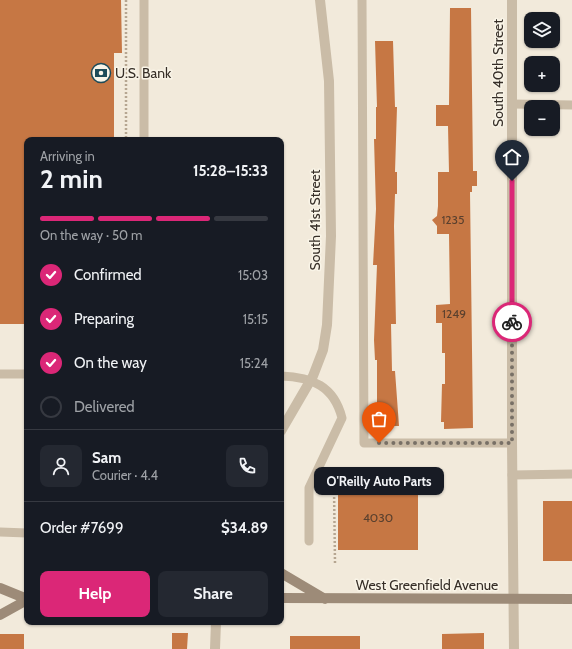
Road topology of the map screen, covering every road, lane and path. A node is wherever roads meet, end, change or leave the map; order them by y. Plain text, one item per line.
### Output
1 (126, 0) edge
2 (144, 0) edge
3 (320, 0) edge
4 (362, 0) edge
5 (512, 0) edge
6 (512, 104) junction
7 (572, 105) edge
8 (126, 137) edge
9 (144, 137) edge
10 (0, 374) edge
11 (24, 374) edge
12 (284, 376) edge
13 (311, 380) junction
14 (284, 425) edge
15 (512, 443) junction
16 (342, 472) dead end
17 (572, 474) edge
18 (512, 475) junction
19 (0, 532) edge
20 (24, 533) edge
21 (309, 541) dead end
22 (335, 563) dead end
23 (284, 575) edge
24 (0, 588) edge
25 (284, 598) edge
26 (24, 599) edge
27 (325, 599) junction
28 (515, 599) junction
29 (572, 599) edge
30 (24, 602) edge
31 (0, 615) edge
32 (216, 625) edge
33 (215, 649) edge
34 (514, 649) edge

1 - 8 path
2 - 9 lane
3 - 13 street, South 41st Street
4 - 15 lane
5 - 6 street, South 40th Street
6 - 7 lane
6 - 15 street, South 40th Street
10 - 11 lane
12 - 13 lane
13 - 14 street, South 41st Street
13 - 21 lane
15 - 18 street, South 40th Street
16 - 22 path
17 - 18 lane
18 - 28 street, South 40th Street
19 - 20 lane
23 - 27 main road
24 - 26 main road
25 - 27 main road, West Greenfield Avenue
27 - 28 main road, West Greenfield Avenue
28 - 29 main road, West Greenfield Avenue
28 - 34 street, South 40th Street
30 - 31 main road
32 - 33 street

